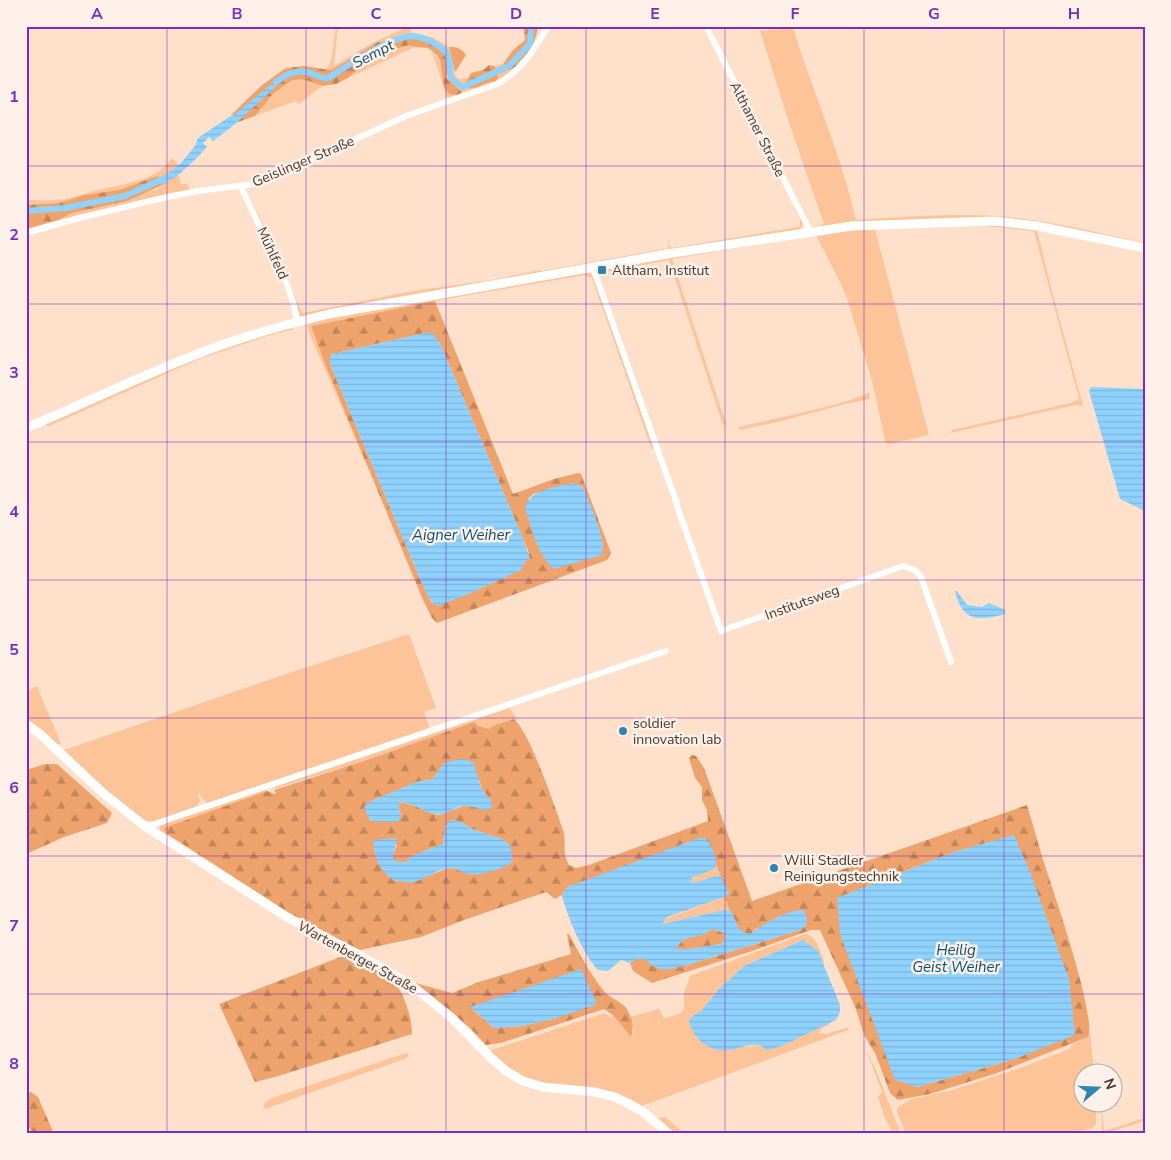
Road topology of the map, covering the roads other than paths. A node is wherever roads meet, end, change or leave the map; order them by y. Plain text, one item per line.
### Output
1 (548, 26) edge
2 (706, 26) edge
3 (241, 187) junction
4 (810, 231) junction
5 (26, 233) edge
6 (1145, 248) edge
7 (593, 268) junction
8 (298, 322) junction
9 (26, 428) edge
10 (666, 651) dead end
11 (950, 662) dead end
12 (26, 724) edge
13 (146, 828) junction
14 (669, 1134) edge

1 - 3 street, Geislinger Straße
2 - 4 street, Althamer Straße
3 - 5 street, Geislinger Straße
3 - 8 street, Mühlfeld
4 - 6 main road
4 - 7 main road
7 - 8 main road
7 - 11 street, Institutsweg
8 - 9 main road
10 - 13 street
12 - 13 main road, Wartenberger Straße
13 - 14 main road, Wartenberger Straße

